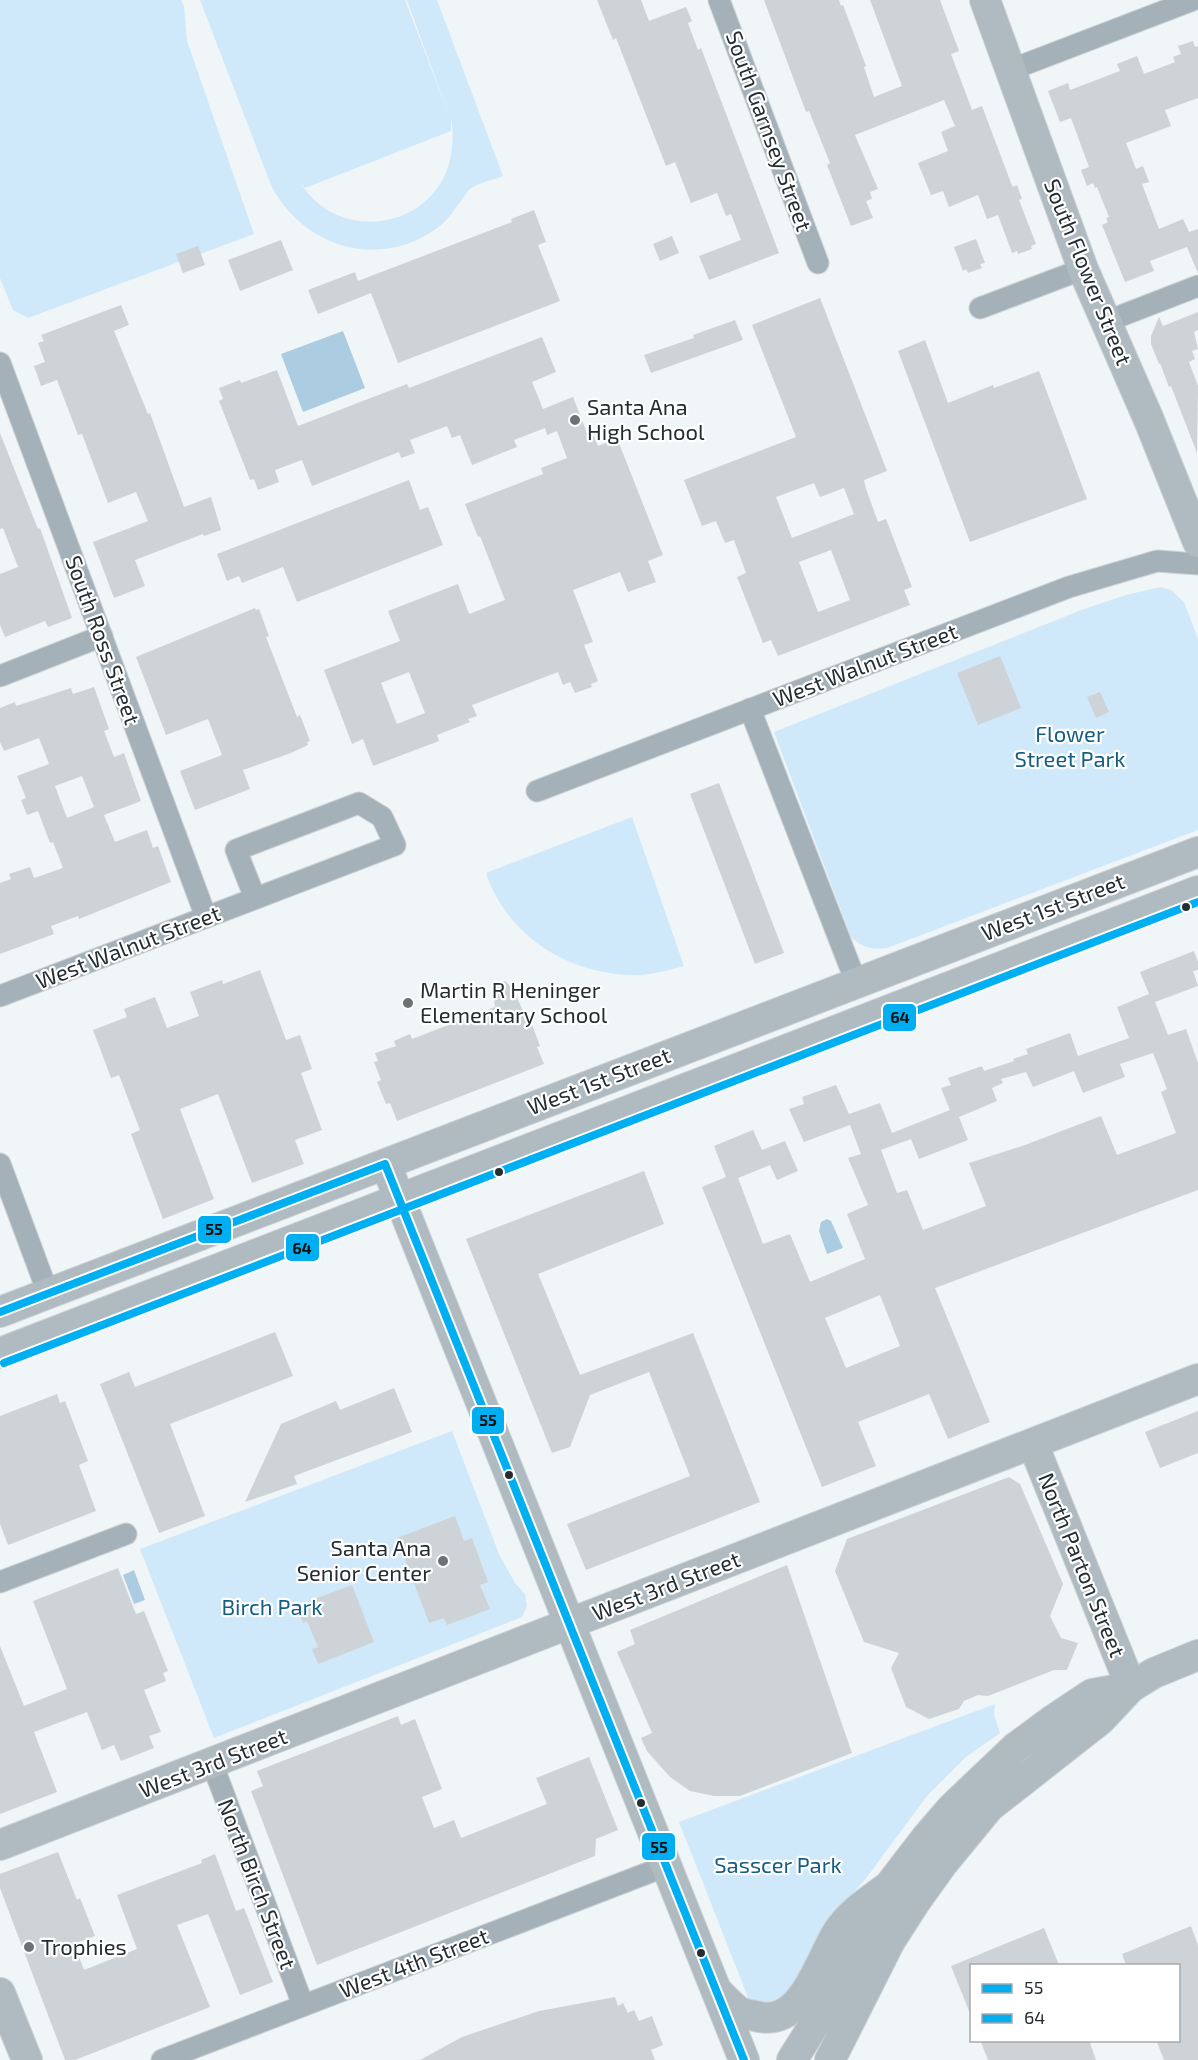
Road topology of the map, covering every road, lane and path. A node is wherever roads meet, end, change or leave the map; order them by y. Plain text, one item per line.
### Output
1 (720, 0) edge
2 (985, 0) edge
3 (1193, 0) edge
4 (1010, 70) junction
5 (818, 263) dead end
6 (1083, 269) junction
7 (1198, 286) edge
8 (980, 308) dead end
9 (1105, 322) junction
10 (2, 376) edge
11 (1198, 542) edge
12 (1198, 564) edge
13 (102, 636) junction
14 (0, 676) edge
15 (750, 709) junction
16 (537, 791) dead end
17 (1198, 852) edge
18 (1198, 891) edge
19 (255, 898) junction
20 (206, 917) junction
21 (856, 982) junction
22 (0, 996) edge
23 (0, 1164) edge
24 (385, 1164) junction
25 (399, 1198) junction
26 (48, 1293) junction
27 (0, 1312) edge
28 (0, 1353) edge
29 (1198, 1379) edge
30 (1033, 1444) junction
31 (126, 1534) dead end
32 (0, 1582) edge
33 (571, 1623) junction
34 (1198, 1655) edge
35 (1131, 1687) junction
36 (212, 1763) junction
37 (0, 1845) edge
38 (666, 1866) junction
39 (890, 1885) junction
40 (717, 1991) junction
41 (0, 1993) edge
42 (303, 2005) junction
43 (27, 2060) edge
44 (162, 2060) edge
45 (744, 2060) edge
46 (792, 2060) edge
47 (830, 2060) edge

1 - 5 street, South Garnsey Street
2 - 4 main road, South Flower Street
3 - 4 street
4 - 6 main road, South Flower Street
6 - 8 street
6 - 9 main road, South Flower Street
7 - 9 street
9 - 11 main road, South Flower Street
10 - 13 street, South Ross Street
12 - 15 street, West Walnut Street
13 - 14 street
13 - 20 street, South Ross Street
15 - 16 street, West Walnut Street
15 - 21 street
17 - 21 main road, West 1st Street
18 - 25 main road, West 1st Street
19 - 19 street, West Walnut Street
19 - 20 street, West Walnut Street
20 - 22 street, West Walnut Street
21 - 24 main road, West 1st Street
23 - 26 street
24 - 25 main road
24 - 26 main road, West 1st Street
25 - 28 main road, West 1st Street
25 - 33 main road
26 - 27 main road, West 1st Street
29 - 30 main road, West 3rd Street
30 - 33 main road, West 3rd Street
30 - 35 main road, North Parton Street
31 - 32 street
33 - 36 main road, West 3rd Street
33 - 38 main road
34 - 35 main road
35 - 39 main road
35 - 47 main road
36 - 37 main road, West 3rd Street
36 - 42 street, North Birch Street
38 - 40 main road
38 - 42 street, West 4th Street
39 - 40 main road
39 - 46 main road
40 - 45 main road
41 - 43 main road
42 - 44 street, West 4th Street

